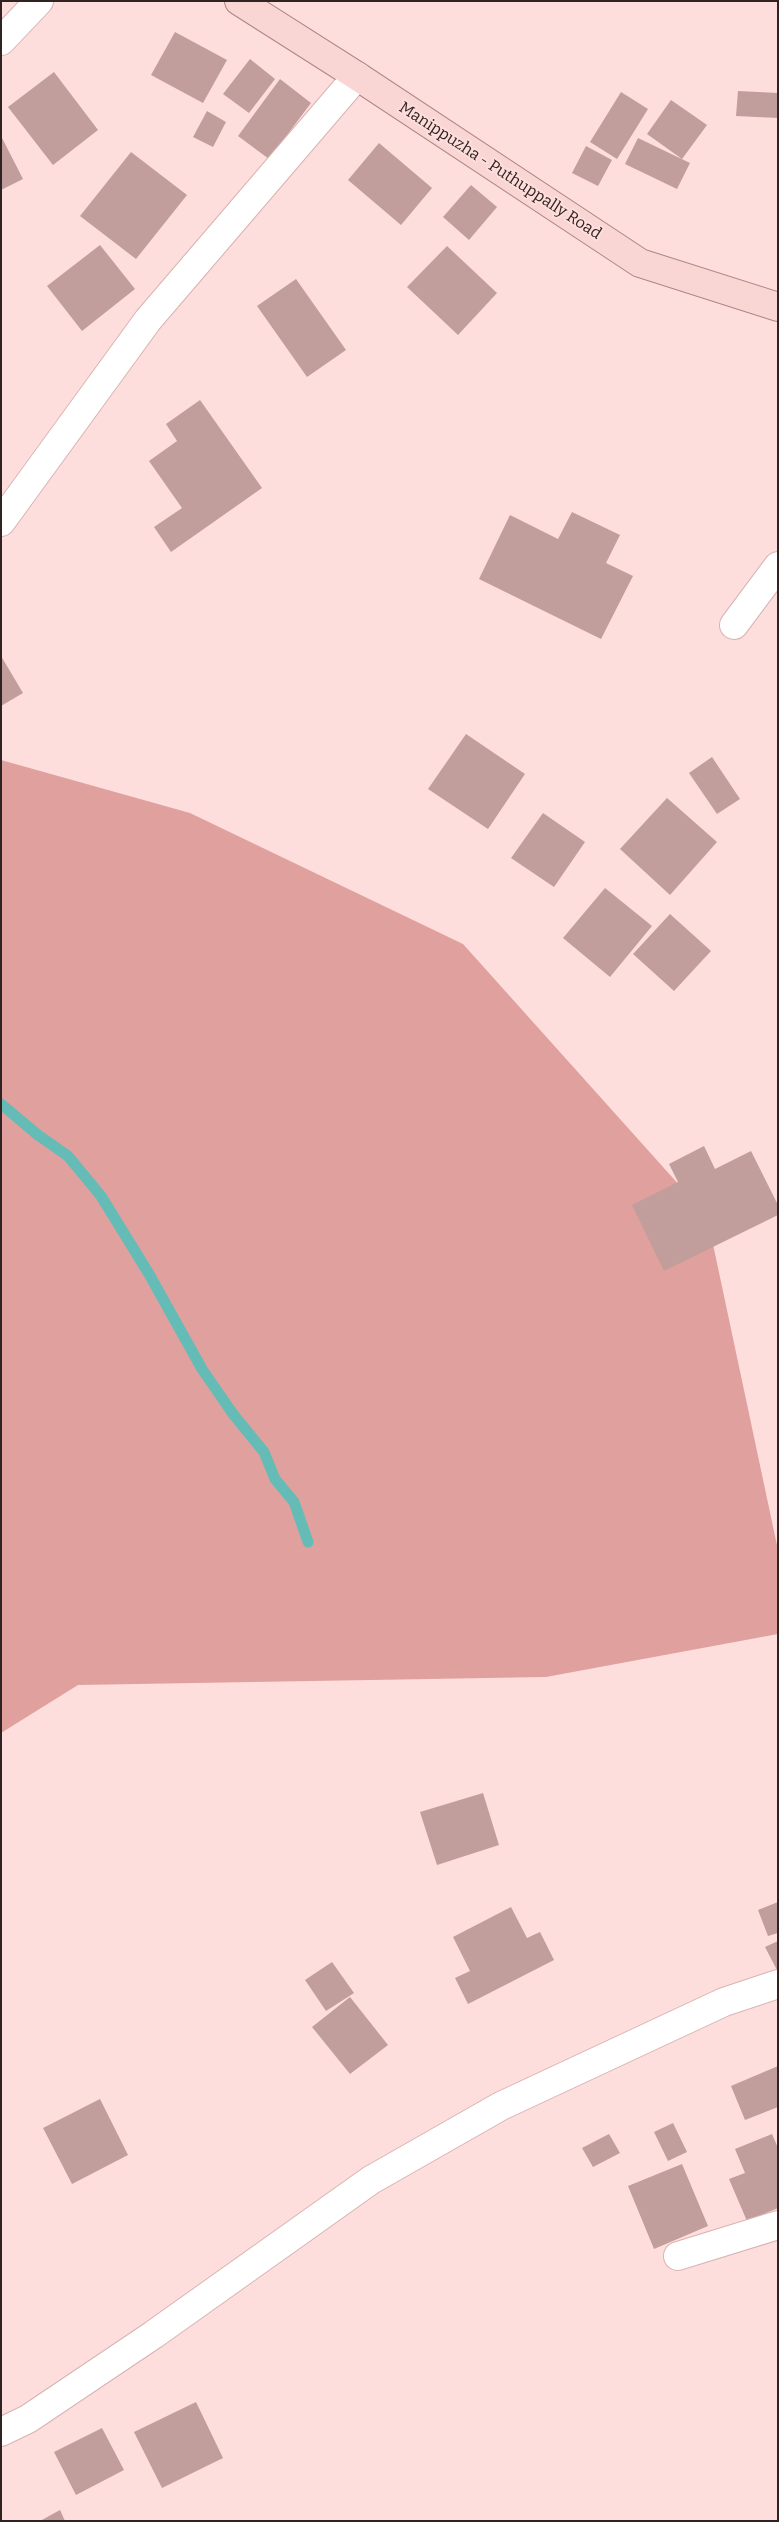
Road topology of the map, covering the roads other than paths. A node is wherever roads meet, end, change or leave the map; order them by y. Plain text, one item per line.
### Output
1 (39, 1) edge
2 (239, 1) edge
3 (1, 41) edge
4 (357, 76) junction
5 (778, 307) edge
6 (1, 522) edge
7 (778, 566) edge
8 (734, 625) dead end
9 (778, 1984) edge
10 (778, 2225) edge
11 (678, 2256) dead end
12 (1, 2432) edge

1 - 3 street
2 - 4 main road, Manippuzha - Puthuppally Road
4 - 5 main road, Manippuzha - Puthuppally Road
4 - 6 street
7 - 8 street
9 - 12 street
10 - 11 street

